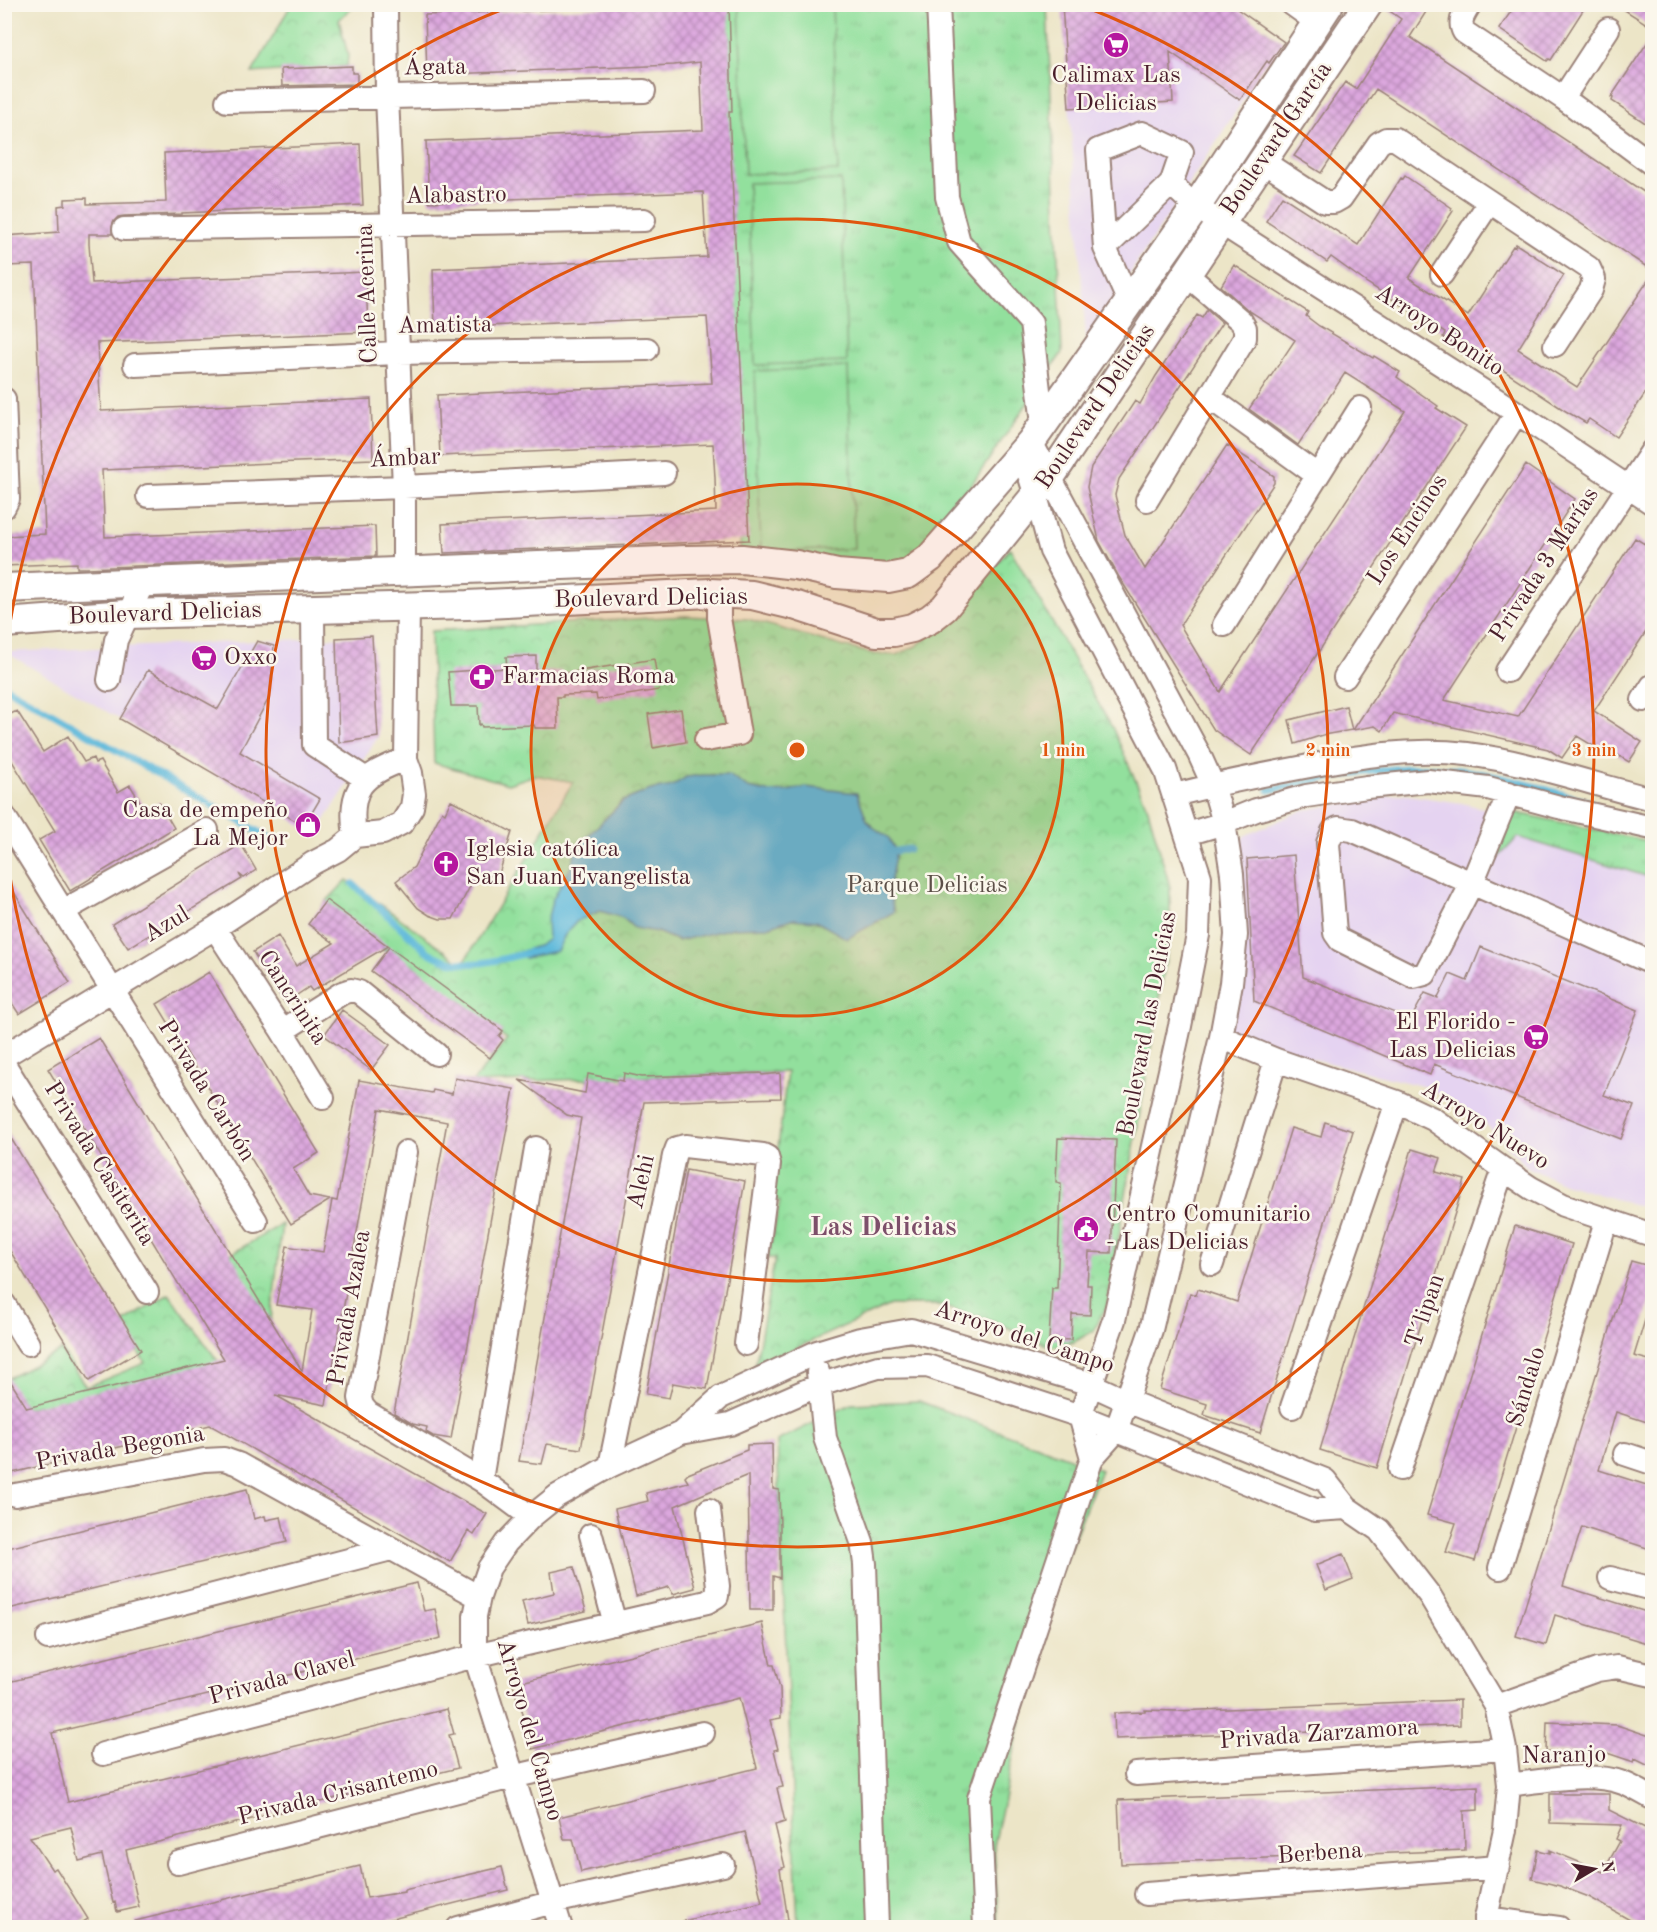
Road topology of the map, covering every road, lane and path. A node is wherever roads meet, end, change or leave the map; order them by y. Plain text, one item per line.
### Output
1 (938, 4) edge
2 (1292, 4) edge
3 (1368, 4) edge
4 (1470, 4) edge
5 (389, 8) edge
6 (1323, 13) edge
7 (1608, 29) dead end
8 (644, 91) dead end
9 (387, 96) junction
10 (1563, 98) junction
11 (227, 101) dead end
12 (1262, 161) junction
13 (1653, 164) edge
14 (1171, 184) junction
15 (1489, 203) junction
16 (1196, 207) junction
17 (644, 220) dead end
18 (393, 224) junction
19 (1221, 224) junction
20 (124, 229) dead end
21 (1105, 248) junction
22 (1163, 254) joint
23 (1186, 274) junction
24 (1442, 274) dead end
25 (1129, 302) junction
26 (1555, 345) dead end
27 (647, 349) dead end
28 (397, 353) junction
29 (135, 365) dead end
30 (1209, 397) junction
31 (4, 399) edge
32 (1360, 408) dead end
33 (1517, 412) junction
34 (1030, 441) junction
35 (1653, 451) edge
36 (664, 473) dead end
37 (1317, 475) junction
38 (1044, 486) junction
39 (404, 487) junction
40 (1627, 487) junction
41 (148, 496) dead end
42 (6, 498) edge
43 (1147, 500) dead end
44 (1653, 503) edge
45 (404, 572) junction
46 (144, 581) junction
47 (4, 588) edge
48 (719, 593) junction
49 (408, 606) junction
50 (313, 609) junction
51 (127, 614) junction
52 (4, 622) edge
53 (1224, 625) dead end
54 (1507, 671) dead end
55 (1345, 677) dead end
56 (109, 680) dead end
57 (706, 740) dead end
58 (406, 759) junction
59 (366, 779) junction
60 (1212, 785) junction
61 (1325, 793) junction
62 (1509, 793) junction
63 (1175, 795) junction
64 (1653, 799) edge
65 (4, 816) edge
66 (1224, 823) junction
67 (1338, 828) junction
68 (1653, 828) edge
69 (207, 830) dead end
70 (1187, 834) junction
71 (355, 836) junction
72 (1472, 883) junction
73 (63, 910) junction
74 (215, 928) junction
75 (1653, 963) edge
76 (111, 990) junction
77 (282, 1031) junction
78 (1221, 1037) junction
79 (436, 1054) dead end
80 (4, 1056) edge
81 (1276, 1060) junction
82 (4, 1064) edge
83 (323, 1098) dead end
84 (1397, 1102) junction
85 (536, 1148) dead end
86 (406, 1152) dead end
87 (1503, 1169) junction
88 (256, 1221) dead end
89 (1606, 1221) junction
90 (1653, 1235) edge
91 (1212, 1264) dead end
92 (147, 1292) dead end
93 (4, 1304) edge
94 (28, 1344) dead end
95 (746, 1344) dead end
96 (817, 1352) junction
97 (1090, 1384) junction
98 (819, 1385) junction
99 (1127, 1401) junction
100 (1292, 1407) dead end
101 (1080, 1416) junction
102 (1116, 1431) junction
103 (681, 1433) junction
104 (1625, 1454) dead end
105 (1092, 1458) junction
106 (1653, 1462) edge
107 (610, 1466) junction
108 (1401, 1469) dead end
109 (481, 1480) junction
110 (15, 1495) dead end
111 (1347, 1508) junction
112 (709, 1510) dead end
113 (531, 1516) junction
114 (591, 1535) dead end
115 (391, 1550) junction
116 (1500, 1568) dead end
117 (1610, 1578) dead end
118 (1653, 1589) edge
119 (479, 1597) junction
120 (615, 1624) junction
121 (48, 1638) dead end
122 (475, 1656) junction
123 (1653, 1675) edge
124 (1496, 1706) junction
125 (703, 1733) dead end
126 (1505, 1749) junction
127 (103, 1754) dead end
128 (1136, 1774) dead end
129 (512, 1777) junction
130 (1509, 1785) junction
131 (1653, 1798) edge
132 (178, 1863) dead end
133 (723, 1865) dead end
134 (1498, 1868) junction
135 (1146, 1894) dead end
136 (553, 1902) junction
137 (1486, 1923) edge
138 (459, 1927) edge
139 (561, 1928) edge
140 (877, 1928) edge
141 (985, 1928) edge
142 (1559, 1928) edge

1 - 34 street
2 - 6 street
3 - 12 main road, Boulevard García
4 - 10 street
5 - 9 street, Calle Acerina
6 - 16 main road, Boulevard García
7 - 10 street
8 - 9 street, Ágata
9 - 11 street, Ágata
9 - 18 street, Calle Acerina
10 - 13 street
12 - 15 street
12 - 19 main road, Boulevard García
14 - 16 street, Arroyo Bonito
14 - 21 street
14 - 21 street
15 - 24 street
15 - 26 street
16 - 19 street, Arroyo Bonito
16 - 22 main road, Boulevard García
17 - 18 street, Alabastro
18 - 20 street, Alabastro
18 - 28 street, Calle Acerina
19 - 23 main road, Boulevard García
19 - 33 street, Arroyo Bonito
21 - 25 street
22 - 25 main road, Boulevard Delicias
23 - 30 street
23 - 38 main road, Boulevard Delicias
25 - 34 main road, Boulevard Delicias
27 - 28 street, Amatista
28 - 29 street, Amatista
28 - 39 street, Calle Acerina
30 - 37 street
30 - 43 street
31 - 42 street
32 - 37 street
33 - 40 street, Arroyo Bonito
33 - 55 street, Los Encinos
34 - 38 street
34 - 45 main road, Boulevard Delicias
35 - 40 street, Privada 3 Marías
36 - 39 street, Ámbar
37 - 53 street
38 - 48 main road, Boulevard Delicias
38 - 60 street
38 - 63 street, Boulevard las Delicias
39 - 41 street, Ámbar
39 - 45 street, Calle Acerina
40 - 44 street, Arroyo Bonito
40 - 54 street, Privada 3 Marías
45 - 46 main road, Boulevard Delicias
46 - 47 main road, Boulevard Delicias
46 - 51 street
48 - 49 main road, Boulevard Delicias
48 - 57 street
49 - 50 main road, Boulevard Delicias
49 - 58 street, Azul
50 - 51 main road, Boulevard Delicias
50 - 59 street
51 - 52 main road, Boulevard Delicias
51 - 56 street
58 - 59 street
58 - 71 street, Azul
59 - 71 street
60 - 63 street
60 - 64 street
60 - 66 street
61 - 62 street
61 - 66 street
61 - 67 street
62 - 68 street
62 - 72 street
63 - 70 street, Boulevard las Delicias
65 - 73 street, Privada Carbón
66 - 70 street
66 - 78 street
67 - 72 street
67 - 72 street
69 - 73 street
70 - 97 street, Boulevard las Delicias
71 - 74 street, Azul
72 - 75 street
73 - 76 street, Privada Carbón
74 - 76 street, Azul
74 - 77 street, Cancrinita
76 - 80 street, Azul
76 - 88 street, Privada Carbón
77 - 79 street
77 - 83 street, Cancrinita
78 - 81 street, Arroyo Nuevo
78 - 99 street
81 - 84 street, Arroyo Nuevo
81 - 91 street
82 - 92 street, Privada Casiterita
84 - 87 street, Arroyo Nuevo
84 - 100 street
85 - 109 street
86 - 109 street, Privada Azalea
87 - 89 street, Arroyo Nuevo
87 - 108 street, T´lipan
89 - 90 street, Arroyo Nuevo
89 - 116 street, Sándalo
93 - 94 street
95 - 107 street, Alehi
96 - 97 street, Arroyo del Campo
96 - 98 street
96 - 103 street, Arroyo del Campo
97 - 99 street, Arroyo del Campo
97 - 101 street, Boulevard las Delicias
98 - 101 street, Arroyo del Campo
98 - 103 street, Arroyo del Campo
98 - 140 street
99 - 102 street
99 - 111 street, Arroyo del Campo
101 - 102 street, Arroyo del Campo
101 - 105 street
102 - 105 street
102 - 111 street, Arroyo del Campo
103 - 107 street, Arroyo del Campo
104 - 106 street
105 - 141 street
107 - 113 street, Arroyo del Campo
109 - 113 street, Privada Azalea
110 - 115 street, Privada Begonia
111 - 124 street, Arroyo del Campo
112 - 120 street, Privada Clavel
113 - 119 street, Arroyo del Campo
114 - 120 street
115 - 119 street, Privada Begonia
115 - 121 street
117 - 118 street
119 - 122 street, Arroyo del Campo
120 - 122 street, Privada Clavel
122 - 127 street, Privada Clavel
122 - 129 street, Arroyo del Campo
123 - 124 street
124 - 126 street, Arroyo del Campo
125 - 129 street, Privada Crisantemo
126 - 128 street, Privada Zarzamora
126 - 130 street, Arroyo del Campo
129 - 132 street, Privada Crisantemo
129 - 136 street, Arroyo del Campo
130 - 131 street, Naranjo
130 - 134 street, Arroyo del Campo
133 - 136 street
134 - 135 street, Berbena
134 - 137 street, Arroyo del Campo
136 - 138 street
136 - 139 street, Arroyo del Campo
137 - 142 street

